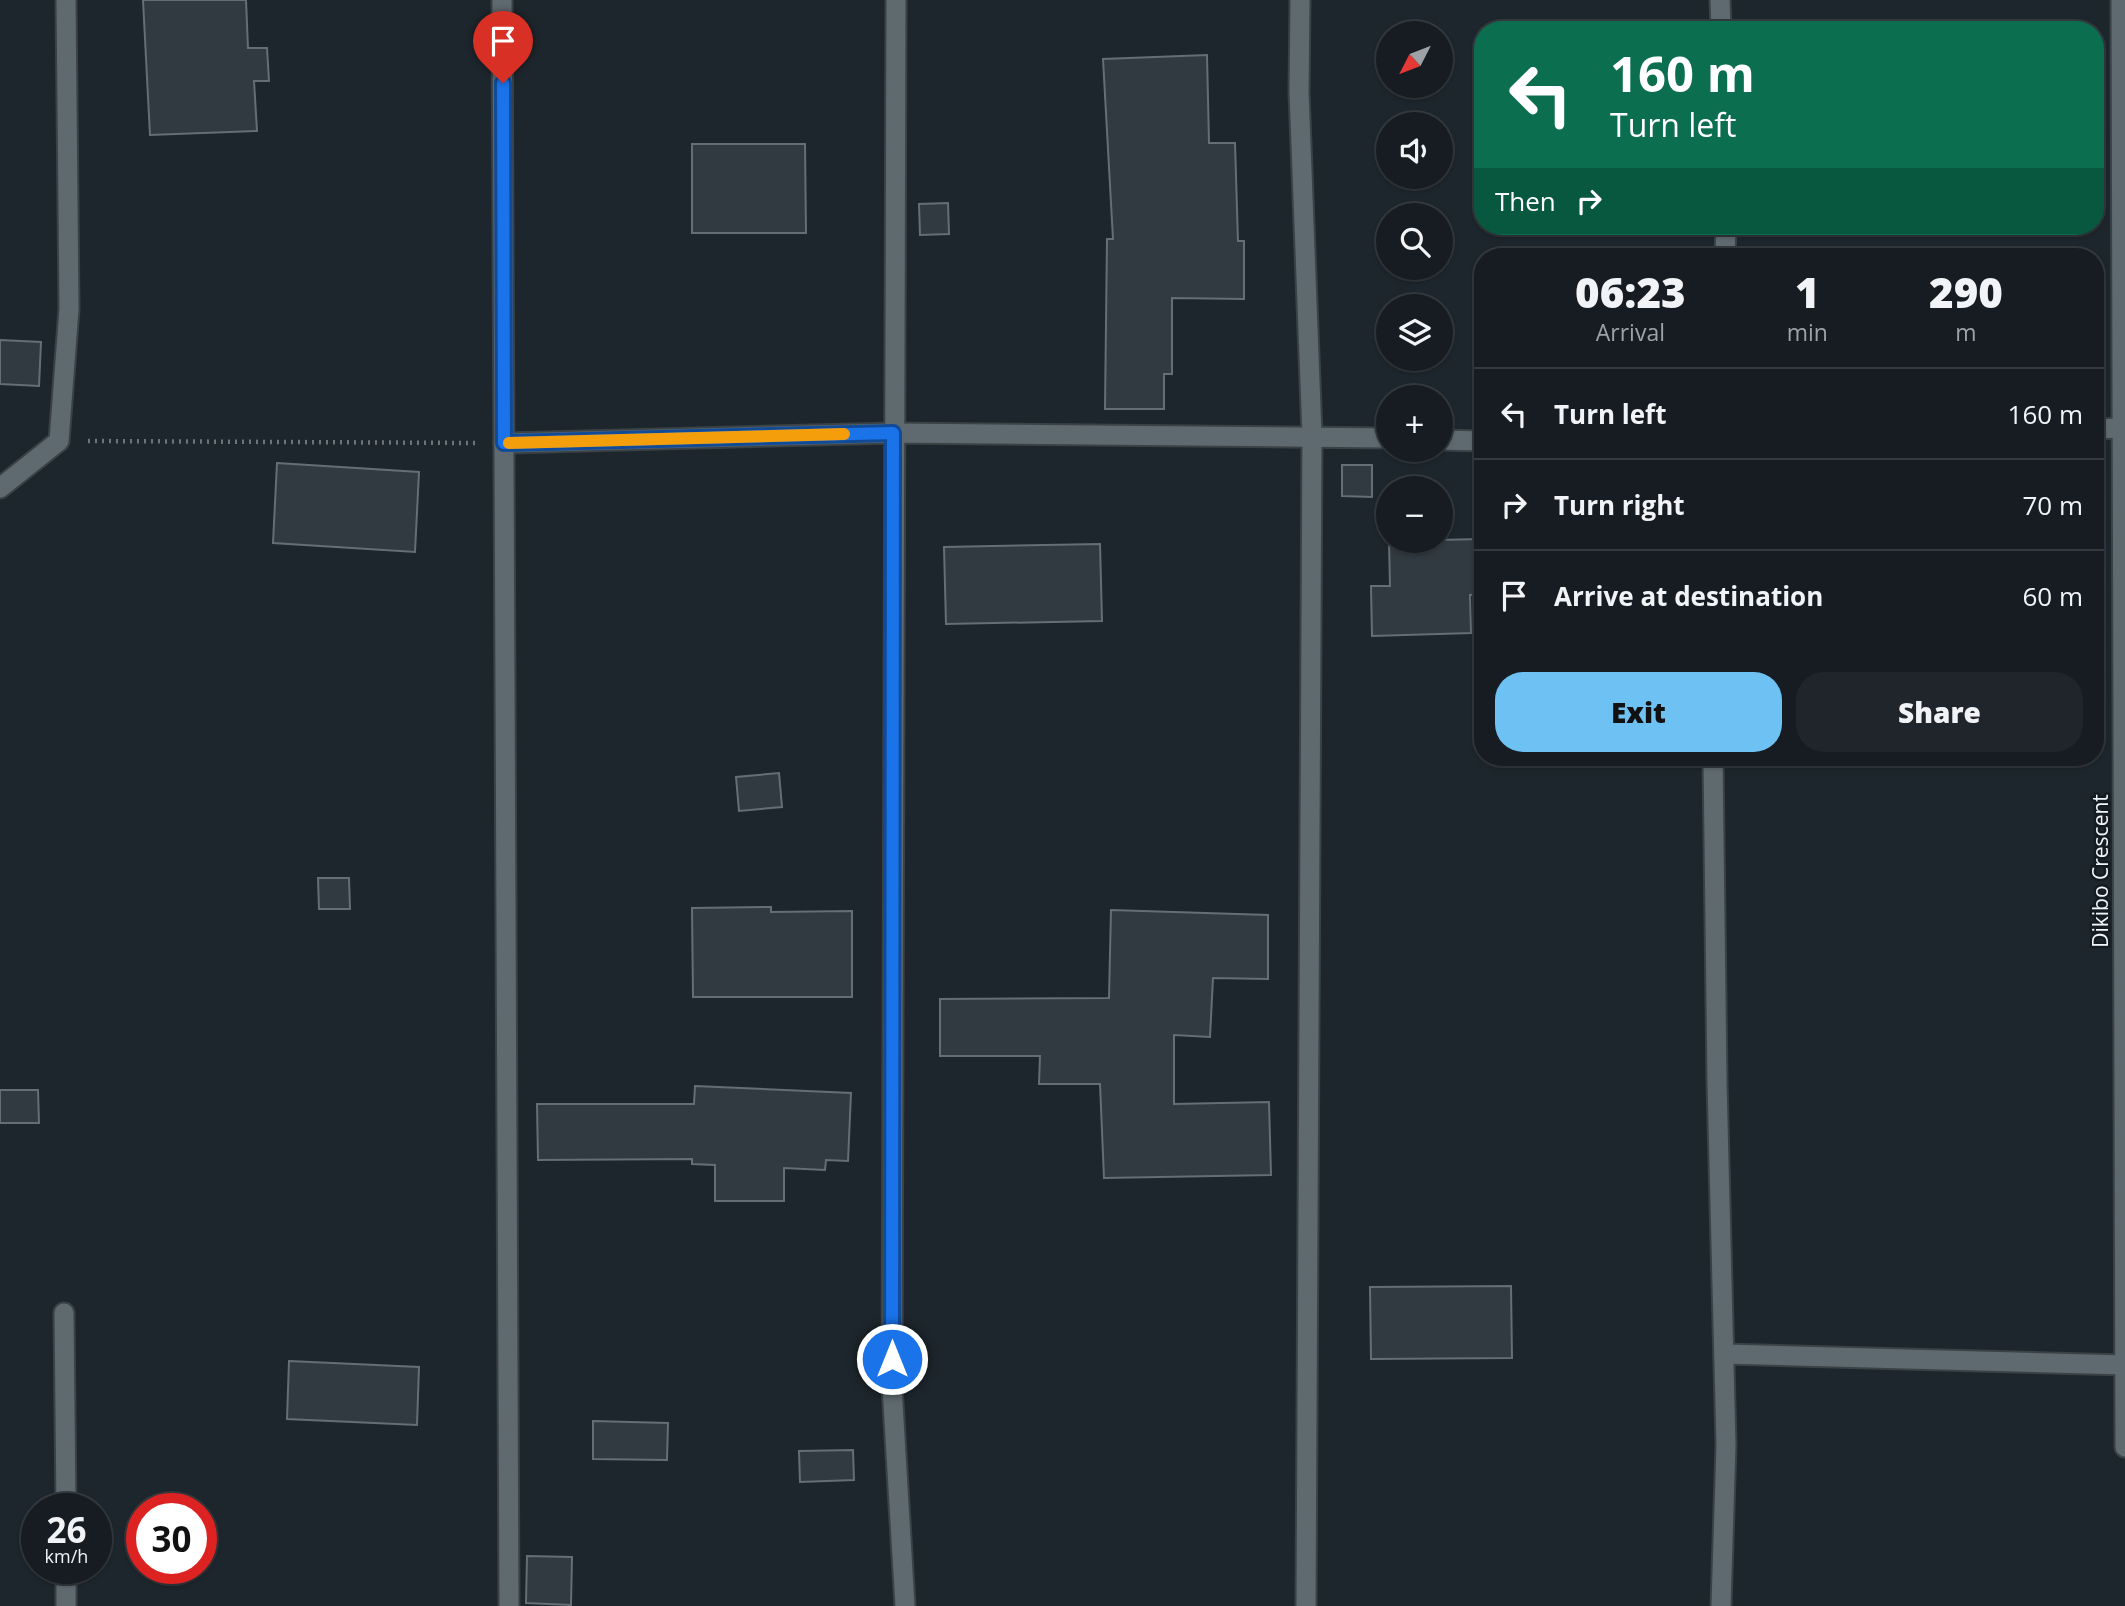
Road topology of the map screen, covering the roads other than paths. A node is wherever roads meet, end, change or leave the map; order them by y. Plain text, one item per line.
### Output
1 (66, 0) edge
2 (502, 0) edge
3 (895, 0) edge
4 (1300, 0) edge
5 (1720, 0) edge
6 (2121, 0) edge
7 (1721, 21) edge
8 (2122, 428) junction
9 (2104, 429) edge
10 (893, 433) junction
11 (1312, 435) junction
12 (1376, 438) edge
13 (1453, 440) edge
14 (1474, 441) edge
15 (504, 443) junction
16 (0, 488) edge
17 (1713, 766) edge
18 (64, 1313) dead end
19 (1724, 1354) junction
20 (2124, 1365) edge
21 (2125, 1447) edge
22 (66, 1493) edge
23 (66, 1584) edge
24 (66, 1606) edge
25 (509, 1606) edge
26 (905, 1606) edge
27 (1306, 1606) edge
28 (1721, 1606) edge

1 - 16 street
2 - 15 street
3 - 10 street
4 - 11 street
5 - 7 street
6 - 8 street, Dikibo Crescent
8 - 9 street
8 - 20 street, Dikibo Crescent
10 - 11 street
10 - 15 street
10 - 26 street
11 - 12 street
11 - 27 street
13 - 14 street
15 - 25 street
17 - 19 street
18 - 22 street
19 - 20 street
19 - 28 street
20 - 21 street, Dikibo Crescent
23 - 24 street

